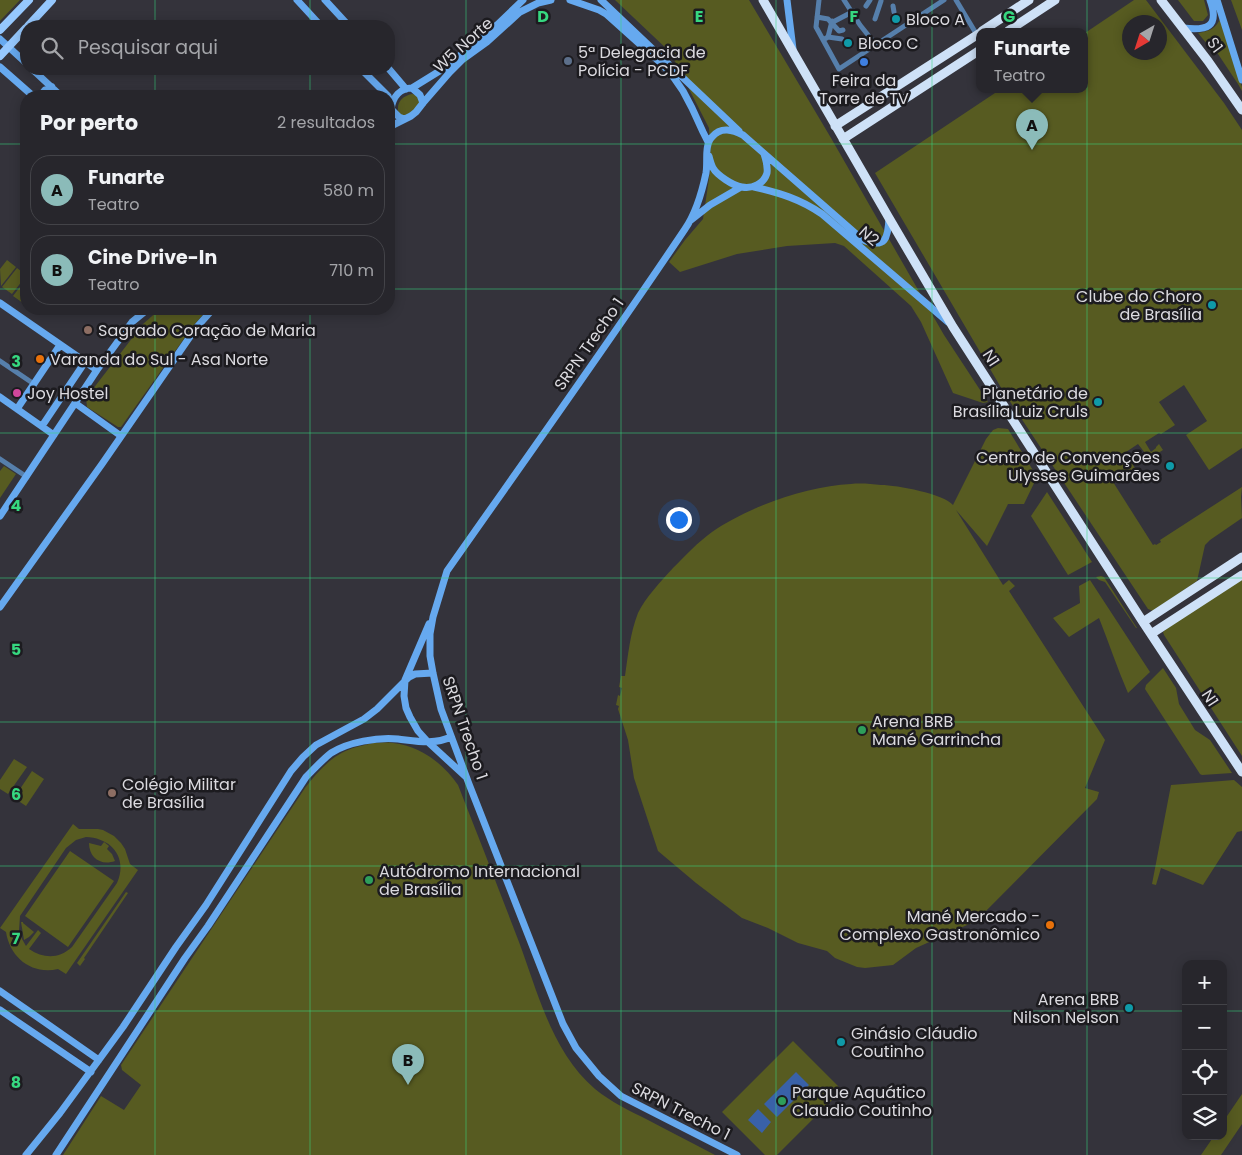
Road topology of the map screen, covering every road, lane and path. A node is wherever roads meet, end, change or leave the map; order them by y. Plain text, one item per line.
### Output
1 (29, 0) edge
2 (52, 0) edge
3 (297, 0) edge
4 (325, 0) edge
5 (523, 0) edge
6 (551, 0) edge
7 (570, 0) edge
8 (601, 0) edge
9 (763, 0) edge
10 (787, 0) edge
11 (870, 0) edge
12 (943, 0) edge
13 (956, 0) edge
14 (1029, 0) edge
15 (1055, 0) edge
16 (1161, 0) edge
17 (1210, 0) edge
18 (1217, 0) edge
19 (846, 1) edge
20 (818, 2) edge
21 (879, 2) edge
22 (929, 2) dead end
23 (866, 6) dead end
24 (933, 7) junction
25 (853, 11) junction
26 (820, 17) junction
27 (875, 19) dead end
28 (33, 20) edge
29 (315, 20) edge
30 (343, 20) edge
31 (832, 21) junction
32 (976, 28) edge
33 (987, 28) edge
34 (1013, 28) edge
35 (1183, 28) junction
36 (0, 30) edge
37 (843, 30) dead end
38 (20, 34) edge
39 (976, 36) edge
40 (826, 38) junction
41 (0, 39) edge
42 (842, 39) dead end
43 (876, 45) junction
44 (9, 46) junction
45 (793, 50) junction
46 (976, 53) edge
47 (0, 56) edge
48 (20, 57) edge
49 (0, 67) edge
50 (38, 75) edge
51 (366, 75) edge
52 (395, 75) edge
53 (1242, 80) edge
54 (52, 88) junction
55 (409, 89) junction
56 (26, 90) edge
57 (45, 90) edge
58 (54, 90) edge
59 (379, 90) edge
60 (395, 98) edge
61 (422, 103) junction
62 (1242, 110) edge
63 (395, 114) edge
64 (404, 119) junction
65 (395, 124) edge
66 (836, 126) junction
67 (743, 135) junction
68 (843, 139) junction
69 (708, 142) junction
70 (708, 154) junction
71 (764, 154) junction
72 (754, 187) junction
73 (741, 188) junction
74 (889, 218) junction
75 (691, 220) junction
76 (0, 303) edge
77 (138, 315) edge
78 (141, 315) edge
79 (208, 315) edge
80 (132, 322) junction
81 (953, 327) junction
82 (60, 345) junction
83 (0, 362) edge
84 (85, 362) junction
85 (97, 370) junction
86 (34, 384) junction
87 (0, 397) edge
88 (75, 402) junction
89 (17, 409) junction
90 (42, 426) junction
91 (54, 435) junction
92 (121, 436) junction
93 (0, 459) edge
94 (26, 477) junction
95 (0, 516) edge
96 (1242, 557) edge
97 (1242, 575) edge
98 (1178, 599) junction
99 (0, 607) edge
100 (1186, 611) junction
101 (433, 617) junction
102 (1143, 622) junction
103 (1151, 634) junction
104 (411, 665) junction
105 (432, 673) junction
106 (405, 680) junction
107 (393, 692) junction
108 (451, 737) junction
109 (412, 741) junction
110 (428, 742) junction
111 (439, 752) junction
112 (1242, 772) edge
113 (467, 778) junction
114 (197, 919) junction
115 (198, 941) junction
116 (176, 947) junction
117 (185, 958) junction
118 (0, 991) edge
119 (0, 1010) edge
120 (99, 1060) junction
121 (91, 1072) junction
122 (26, 1155) edge
123 (56, 1155) edge
124 (737, 1155) edge

1 - 36 main road
2 - 28 main road
3 - 29 main road
4 - 30 main road
5 - 55 main road, W5 Norte
6 - 61 main road, W5 Norte
7 - 69 main road
8 - 67 main road
9 - 45 highway, N1
10 - 45 main road
11 - 23 street
12 - 24 street
13 - 32 street
14 - 33 highway
15 - 34 highway
16 - 35 highway, S1
17 - 35 main road
18 - 53 main road
19 - 25 street
20 - 26 street
21 - 27 street
22 - 24 street
24 - 43 street
25 - 31 street
25 - 43 street
26 - 31 street
26 - 40 street
31 - 37 street
31 - 40 street
35 - 62 highway, S1
38 - 44 main road
39 - 66 highway
40 - 42 street
40 - 43 street
41 - 44 main road
44 - 47 main road
44 - 48 main road
45 - 66 highway, N1
46 - 68 highway
49 - 56 main road
50 - 54 main road
51 - 59 main road
52 - 55 main road
54 - 57 main road
54 - 58 main road
55 - 60 main road
55 - 61 main road
61 - 64 main road
63 - 64 main road
64 - 65 main road
66 - 68 highway, N1
67 - 69 main road
67 - 71 main road
68 - 74 highway, N1
69 - 70 main road
70 - 73 main road
70 - 75 main road, SRPN Trecho 1
71 - 72 main road
71 - 74 main road, N2
72 - 73 main road
72 - 81 main road, N2
73 - 75 main road, SRPN Trecho 1
74 - 81 highway, N1
75 - 101 main road, SRPN Trecho 1
76 - 82 main road
77 - 80 main road
78 - 80 main road
79 - 92 main road
80 - 85 main road
81 - 102 highway, N1
82 - 84 main road
82 - 86 main road
83 - 86 street
84 - 85 main road
84 - 90 main road
85 - 88 main road
86 - 89 main road
87 - 89 main road
88 - 91 main road
88 - 92 main road
89 - 90 main road
90 - 91 main road
91 - 94 main road
92 - 99 main road
93 - 94 street
94 - 95 main road
96 - 98 highway
97 - 100 highway
98 - 100 highway
98 - 102 highway
100 - 103 highway
101 - 104 main road
101 - 105 main road, SRPN Trecho 1
102 - 103 highway, N1
103 - 112 highway, N1
104 - 106 main road
104 - 107 main road
105 - 106 main road
105 - 108 main road, SRPN Trecho 1
106 - 107 main road
106 - 110 main road
107 - 114 main road
108 - 110 main road
108 - 113 main road, SRPN Trecho 1
109 - 110 main road
109 - 111 main road
109 - 115 main road
110 - 111 main road
111 - 113 main road
113 - 124 main road, SRPN Trecho 1
114 - 115 main road
114 - 116 main road
115 - 117 main road
116 - 117 main road
116 - 120 main road
117 - 123 main road
118 - 120 main road
119 - 121 main road
120 - 121 main road
121 - 122 main road

